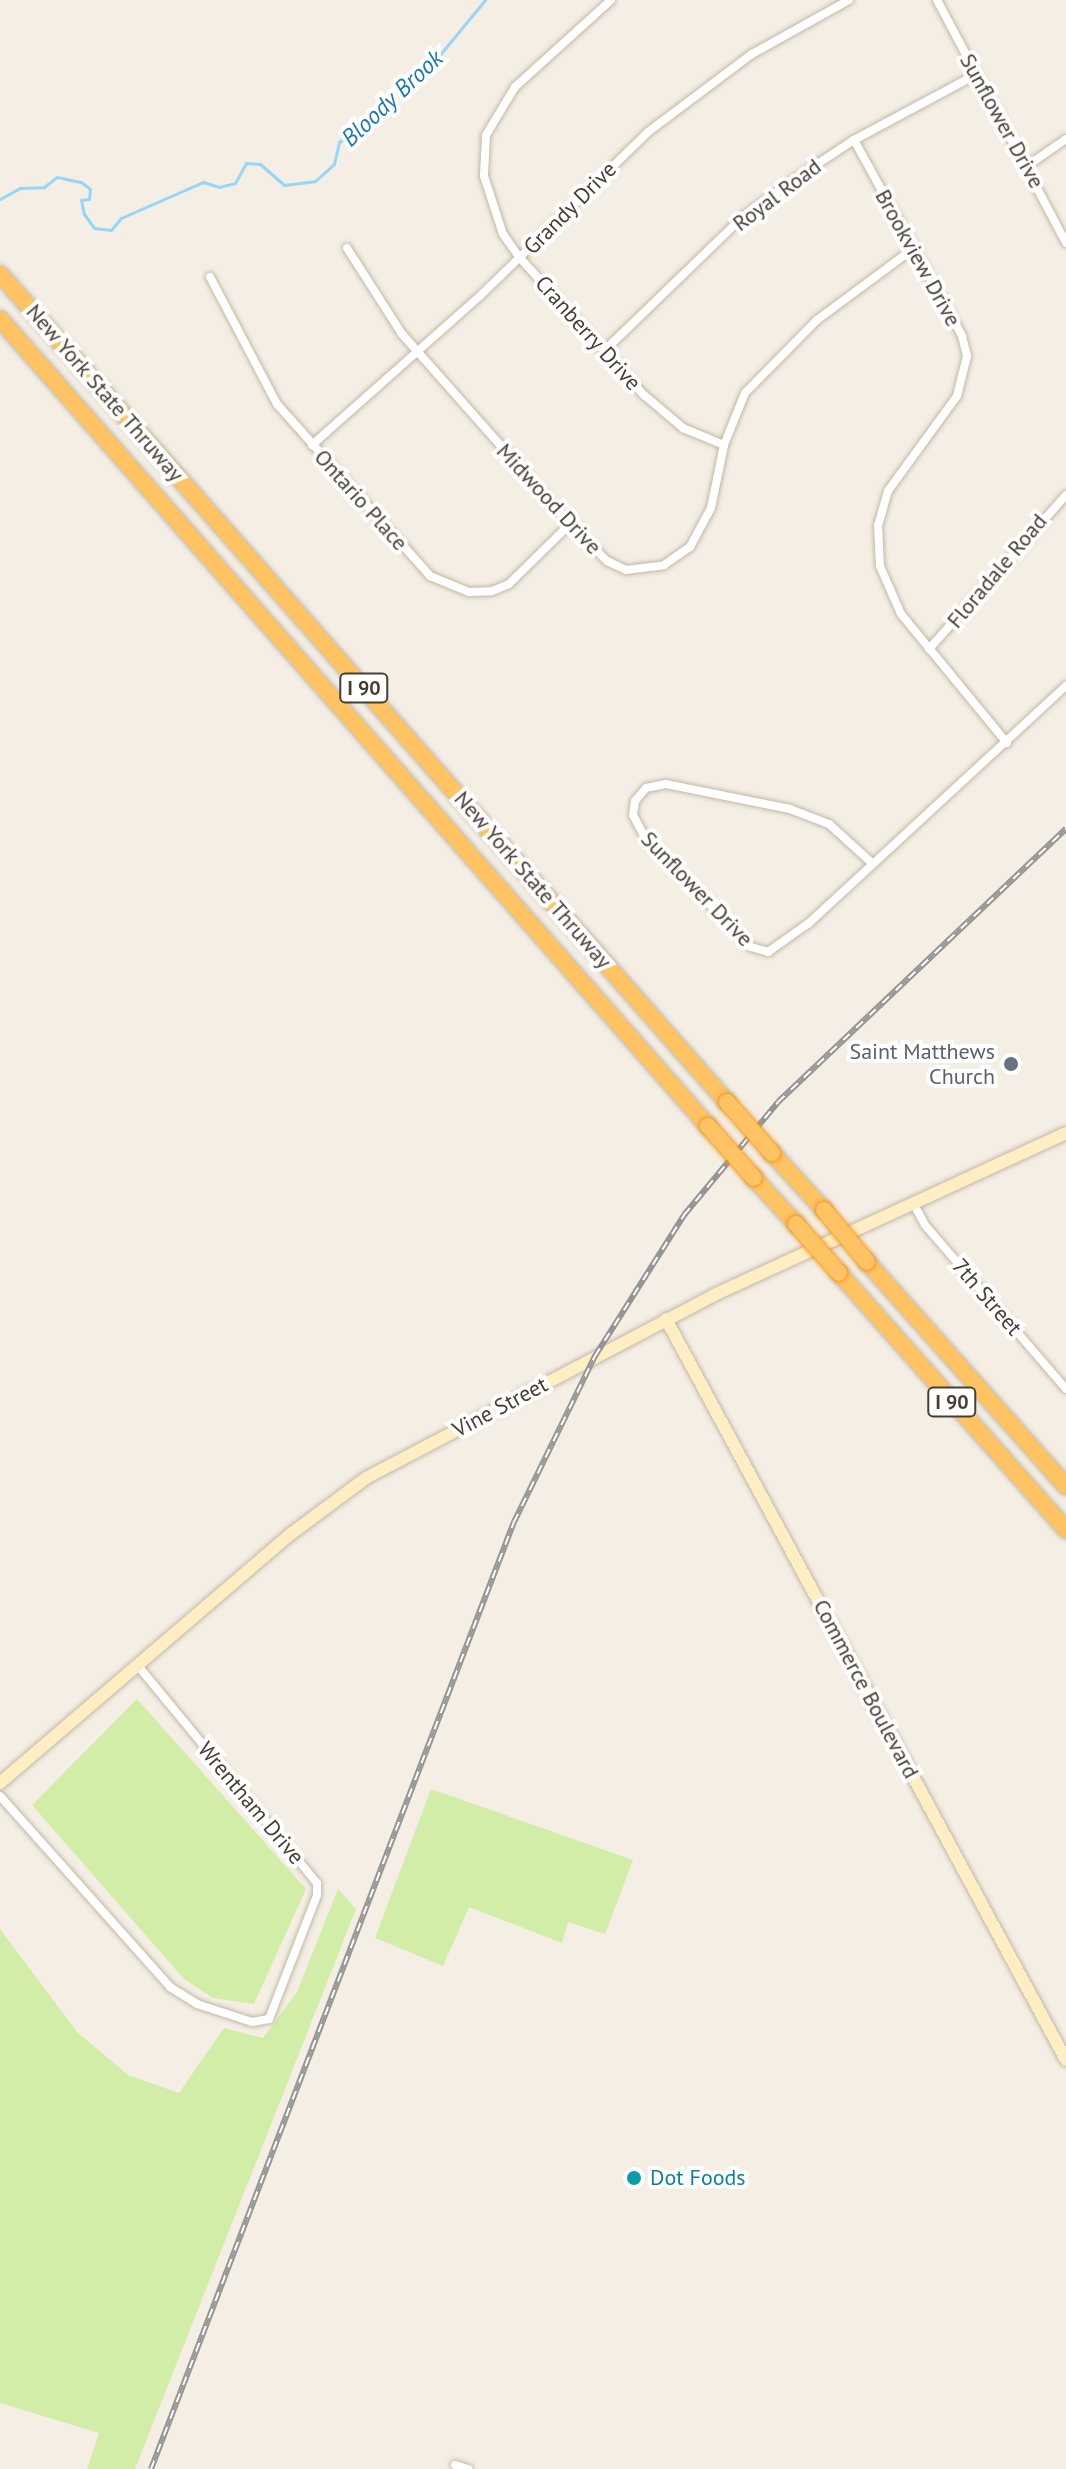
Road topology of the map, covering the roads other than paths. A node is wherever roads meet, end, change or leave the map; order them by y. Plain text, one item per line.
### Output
1 (611, 0) edge
2 (849, 0) edge
3 (937, 0) edge
4 (975, 75) junction
5 (1066, 139) edge
6 (854, 140) junction
7 (1027, 166) junction
8 (1066, 243) edge
9 (347, 248) dead end
10 (913, 249) junction
11 (520, 258) junction
12 (0, 274) edge
13 (210, 277) dead end
14 (0, 319) edge
15 (418, 351) junction
16 (604, 351) junction
17 (312, 445) junction
18 (724, 445) junction
19 (1066, 495) edge
20 (570, 524) junction
21 (929, 649) junction
22 (1066, 686) edge
23 (1007, 743) junction
24 (873, 864) junction
25 (1066, 1133) edge
26 (913, 1203) junction
27 (666, 1319) junction
28 (1066, 1389) edge
29 (1066, 1486) edge
30 (1066, 1530) edge
31 (137, 1665) junction
32 (0, 1783) edge
33 (0, 1796) edge
34 (1066, 2060) edge
35 (455, 2465) dead end
36 (468, 2469) edge

1 - 11 street, Cranberry Drive
2 - 11 street, Grandy Drive
3 - 4 street, Sunflower Drive
4 - 6 street, Royal Road
4 - 7 street, Sunflower Drive
5 - 7 street
6 - 10 street, Brookview Drive
6 - 16 street, Royal Road
7 - 8 street, Sunflower Drive
9 - 15 street, Midwood Drive
10 - 18 street, Midwood Drive
10 - 21 street, Brookview Drive
11 - 15 street, Grandy Drive
11 - 16 street, Cranberry Drive
12 - 29 highway, New York State Thruway / I 90, bridge
13 - 17 street, Ontario Place
14 - 30 highway, New York State Thruway / I 90, bridge
15 - 17 street, Grandy Drive
15 - 20 street, Midwood Drive
16 - 18 street, Cranberry Drive
17 - 20 street, Ontario Place
18 - 20 street, Midwood Drive
19 - 21 street, Floradale Road
21 - 23 street, Brookview Drive
22 - 23 street, Sunflower Drive
23 - 24 street, Sunflower Drive
24 - 24 street, Sunflower Drive
25 - 26 street, Vine Street
26 - 27 street, Vine Street
26 - 28 street, 7th Street
27 - 31 street, Vine Street
27 - 34 street, Commerce Boulevard
31 - 32 street, Vine Street
31 - 33 street, Wrentham Drive
35 - 36 street

